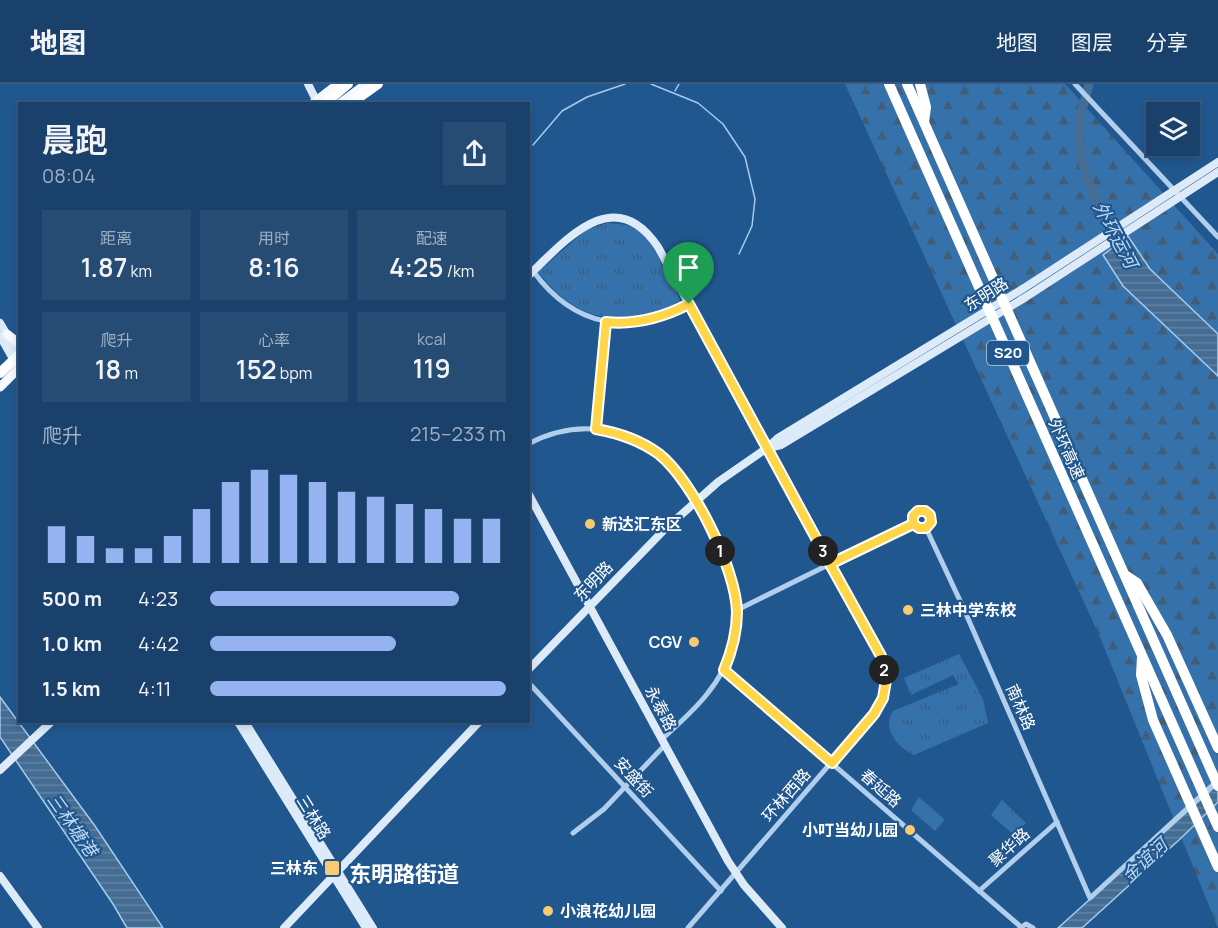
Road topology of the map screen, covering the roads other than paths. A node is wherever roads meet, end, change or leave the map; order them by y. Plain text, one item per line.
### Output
1 (302, 84) edge
2 (308, 84) edge
3 (338, 84) edge
4 (348, 84) edge
5 (358, 84) edge
6 (366, 84) edge
7 (378, 84) edge
8 (386, 84) edge
9 (889, 84) edge
10 (907, 84) edge
11 (920, 84) edge
12 (1075, 84) edge
13 (317, 101) edge
14 (335, 102) edge
15 (342, 102) edge
16 (353, 102) edge
17 (363, 102) edge
18 (924, 123) junction
19 (1218, 162) edge
20 (1218, 172) edge
21 (1177, 193) junction
22 (1218, 237) edge
23 (530, 273) edge
24 (689, 304) junction
25 (606, 322) junction
26 (0, 323) edge
27 (3, 335) edge
28 (18, 358) edge
29 (0, 368) edge
30 (0, 373) edge
31 (18, 381) edge
32 (0, 385) edge
33 (596, 429) junction
34 (530, 443) edge
35 (767, 448) junction
36 (530, 497) edge
37 (696, 501) junction
38 (913, 524) junction
39 (926, 528) junction
40 (830, 564) junction
41 (1124, 574) junction
42 (589, 607) junction
43 (736, 610) junction
44 (1143, 656) junction
45 (530, 668) edge
46 (724, 670) junction
47 (530, 683) edge
48 (50, 723) edge
49 (239, 723) edge
50 (246, 723) edge
51 (479, 723) edge
52 (663, 743) junction
53 (1218, 748) edge
54 (832, 763) junction
55 (0, 770) edge
56 (1217, 782) edge
57 (625, 787) junction
58 (1057, 822) junction
59 (1218, 827) edge
60 (573, 833) dead end
61 (1218, 867) edge
62 (335, 873) junction
63 (736, 874) junction
64 (0, 876) edge
65 (721, 891) junction
66 (980, 891) junction
67 (1020, 927) edge
68 (38, 928) edge
69 (284, 928) edge
70 (366, 928) edge
71 (373, 928) edge
72 (688, 928) edge
73 (782, 928) edge
74 (1034, 928) edge

1 - 13 main road
2 - 13 main road
3 - 13 main road
4 - 13 highway
5 - 14 main road
6 - 15 main road
7 - 16 highway
8 - 17 main road
9 - 44 highway, 外环高速 / S20
10 - 18 highway, 外环高速 / S20
11 - 18 highway
12 - 21 street
18 - 41 highway, 外环高速 / S20
19 - 21 main road, 东明路
20 - 21 main road, 东明路
21 - 22 street
21 - 35 main road, 东明路
23 - 24 main road
23 - 25 street
24 - 25 street
24 - 35 main road
25 - 33 street
26 - 27 main road
27 - 28 main road
27 - 28 main road
28 - 29 main road
28 - 30 highway
28 - 32 highway
31 - 32 main road
33 - 34 street
33 - 37 street
35 - 37 main road, 东明路
35 - 40 street, 环林西路
36 - 42 main road, 永泰路
37 - 42 main road, 东明路
37 - 43 street
38 - 39 street
38 - 39 street
38 - 40 street
39 - 58 street, 南林路
40 - 43 street
40 - 54 street, 环林西路
41 - 53 highway
41 - 56 highway, 外环高速 / S20
42 - 45 main road, 东明路
42 - 52 main road, 永泰路
43 - 46 street
44 - 59 highway, 外环高速 / S20
44 - 61 highway
46 - 52 street
46 - 54 street, 春延路
47 - 57 street, 安盛街
48 - 55 main road
49 - 62 main road, 三林路
50 - 62 main road, 三林路
51 - 62 main road
52 - 57 street
52 - 63 main road, 永泰路
54 - 63 street, 环林西路
54 - 66 street, 春延路
56 - 58 street, 南林路
57 - 60 street
57 - 65 street, 安盛街
58 - 66 street, 聚华路
62 - 69 main road
62 - 70 main road, 三林路
62 - 71 main road, 三林路
63 - 65 street, 环林西路
63 - 73 main road, 永泰路
64 - 68 main road
65 - 72 street, 环林西路
66 - 67 street, 春延路
67 - 74 street

